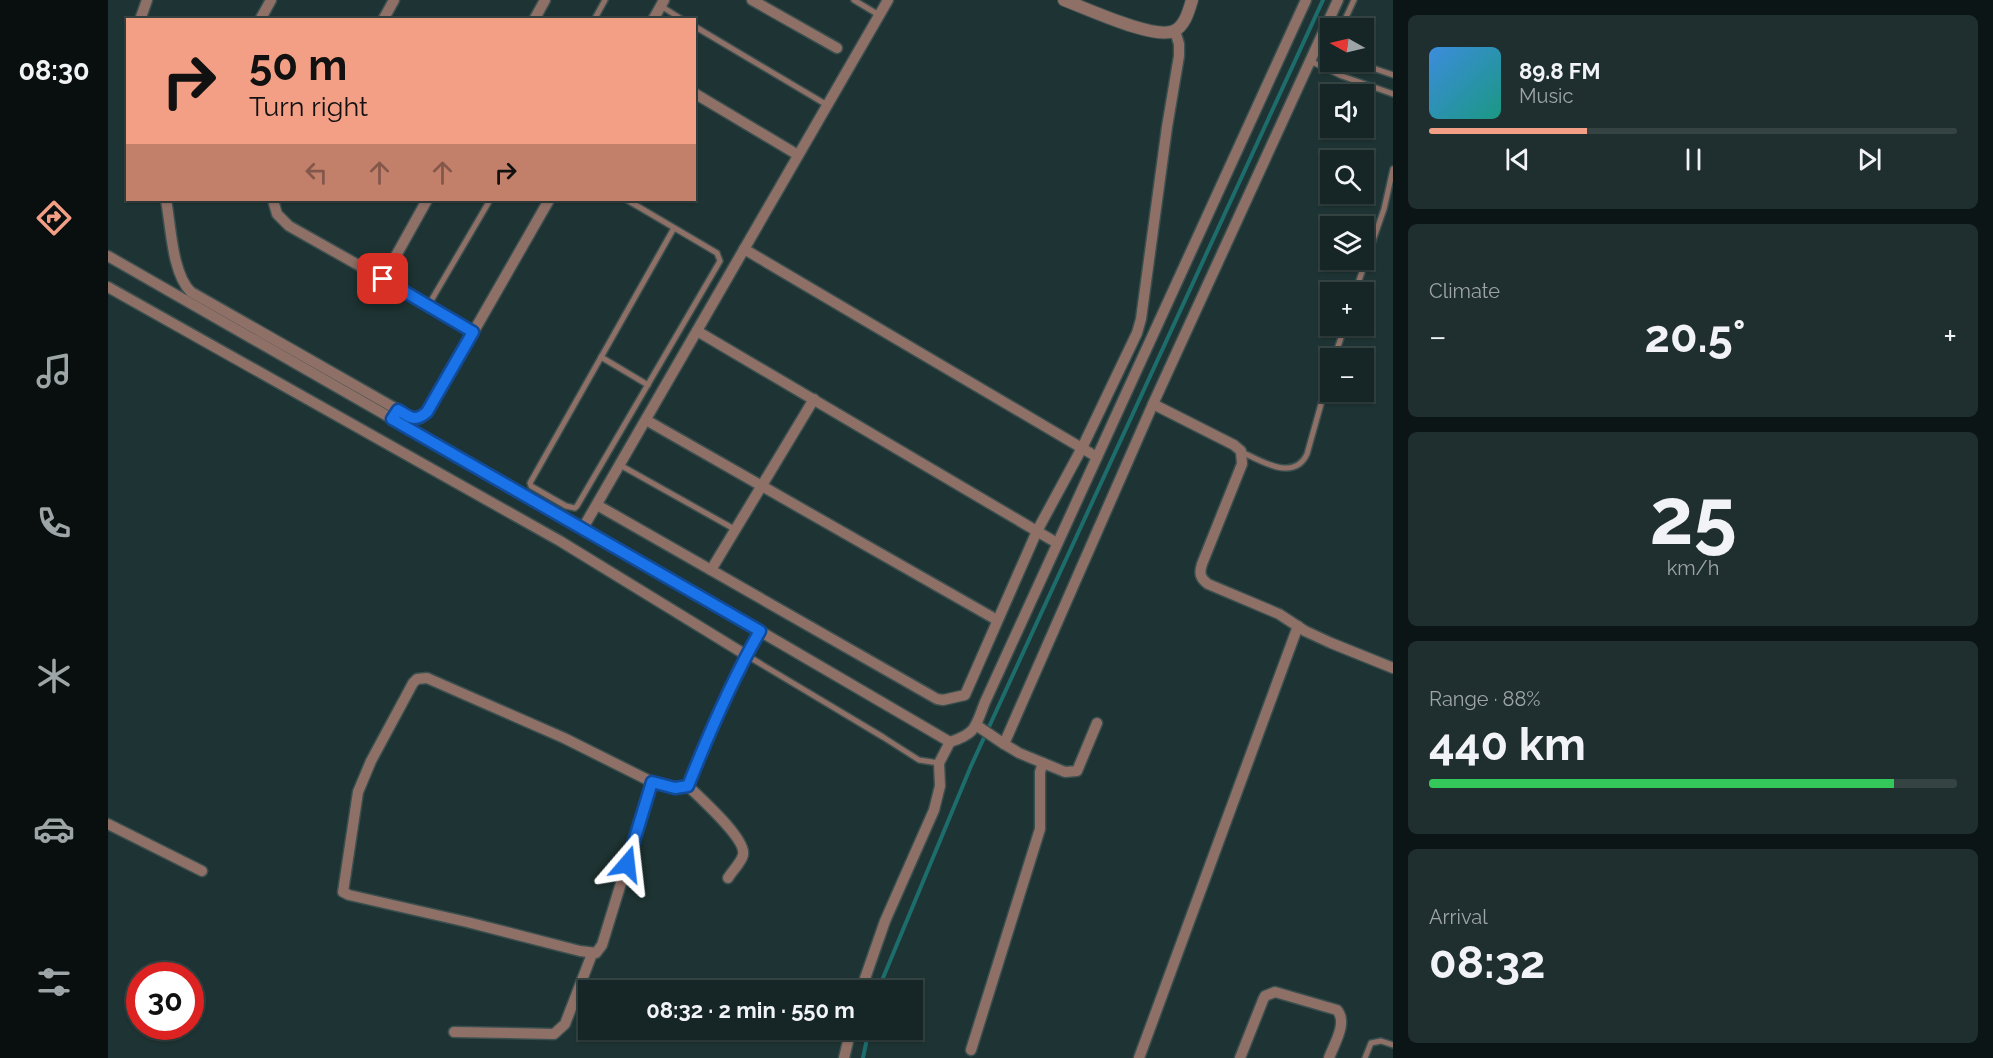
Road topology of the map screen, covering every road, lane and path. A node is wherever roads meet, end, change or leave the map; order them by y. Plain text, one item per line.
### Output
1 (147, 0) edge
2 (271, 0) edge
3 (394, 0) edge
4 (545, 0) edge
5 (605, 0) edge
6 (752, 0) edge
7 (854, 0) edge
8 (888, 0) edge
9 (1064, 0) edge
10 (1192, 0) edge
11 (1306, 0) edge
12 (1338, 0) edge
13 (1354, 0) edge
14 (662, 3) edge
15 (879, 15) junction
16 (141, 18) edge
17 (261, 18) edge
18 (384, 18) edge
19 (535, 18) edge
20 (595, 18) edge
21 (654, 18) edge
22 (681, 18) edge
23 (1346, 18) edge
24 (696, 27) edge
25 (1175, 31) junction
26 (1319, 41) joint
27 (837, 48) dead end
28 (1310, 61) junction
29 (1374, 68) edge
30 (1393, 75) edge
31 (1393, 94) edge
32 (696, 96) edge
33 (827, 105) junction
34 (798, 155) junction
35 (1393, 169) edge
36 (166, 201) edge
37 (273, 201) edge
38 (426, 201) edge
39 (489, 201) edge
40 (548, 201) edge
41 (637, 202) edge
42 (675, 228) junction
43 (744, 249) junction
44 (108, 256) edge
45 (383, 279) junction
46 (1358, 282) edge
47 (108, 287) edge
48 (428, 306) junction
49 (697, 331) junction
50 (473, 332) junction
51 (601, 357) junction
52 (648, 385) junction
53 (814, 399) junction
54 (1322, 402) edge
55 (1153, 404) junction
56 (395, 414) junction
57 (646, 420) junction
58 (1082, 448) junction
59 (1240, 452) junction
60 (1097, 457) junction
61 (620, 465) junction
62 (762, 485) junction
63 (597, 505) junction
64 (583, 528) junction
65 (735, 530) junction
66 (1037, 531) junction
67 (1057, 543) junction
68 (711, 570) junction
69 (998, 620) junction
70 (1298, 626) junction
71 (760, 631) junction
72 (746, 655) junction
73 (1393, 668) edge
74 (1097, 723) dead end
75 (979, 727) junction
76 (999, 740) junction
77 (950, 741) junction
78 (939, 763) junction
79 (1042, 763) junction
80 (652, 782) junction
81 (688, 786) junction
82 (108, 824) edge
83 (202, 871) dead end
84 (728, 878) dead end
85 (592, 954) junction
86 (864, 980) edge
87 (454, 1032) dead end
88 (848, 1040) edge
89 (1393, 1045) edge
90 (971, 1050) dead end
91 (844, 1058) edge
92 (1139, 1058) edge
93 (1240, 1058) edge
94 (1329, 1058) edge
95 (1365, 1058) edge

1 - 16 street
2 - 17 street
3 - 18 street
4 - 19 street
5 - 20 lane
6 - 27 street
7 - 15 lane
8 - 15 street
9 - 25 street
10 - 25 street
11 - 60 street
12 - 26 street
13 - 23 lane
14 - 21 street
14 - 22 lane
15 - 33 street
24 - 33 lane
25 - 58 street
26 - 28 street
28 - 31 lane
28 - 55 street
29 - 30 lane
32 - 34 street
33 - 34 street
34 - 43 street
35 - 46 lane
36 - 56 street
37 - 45 street
38 - 45 street
39 - 48 lane
40 - 50 street
41 - 42 lane
42 - 51 lane
42 - 52 lane
43 - 49 street
43 - 58 street
44 - 56 street
45 - 48 street
47 - 72 street
48 - 50 street
49 - 53 street
49 - 57 street
50 - 56 street
51 - 52 lane
51 - 52 lane
53 - 62 street
53 - 66 street
54 - 59 lane
55 - 59 street
55 - 76 street
56 - 64 street
57 - 61 street
57 - 62 street
58 - 60 street
58 - 66 street
59 - 70 street
60 - 67 street
61 - 63 street
61 - 65 lane
62 - 65 street
62 - 69 street
63 - 64 street
63 - 68 street
64 - 71 street
65 - 68 street
66 - 67 street
66 - 69 street
67 - 75 street
68 - 69 street
70 - 73 street
70 - 92 street
71 - 72 street
71 - 77 street
72 - 78 lane
72 - 81 street
74 - 79 street
75 - 76 street
75 - 77 street
76 - 79 street
77 - 78 street
78 - 86 street
79 - 90 street
80 - 81 street
80 - 85 street
80 - 85 street
81 - 84 street
82 - 83 street
85 - 87 street
88 - 91 street
89 - 95 lane
93 - 94 street

